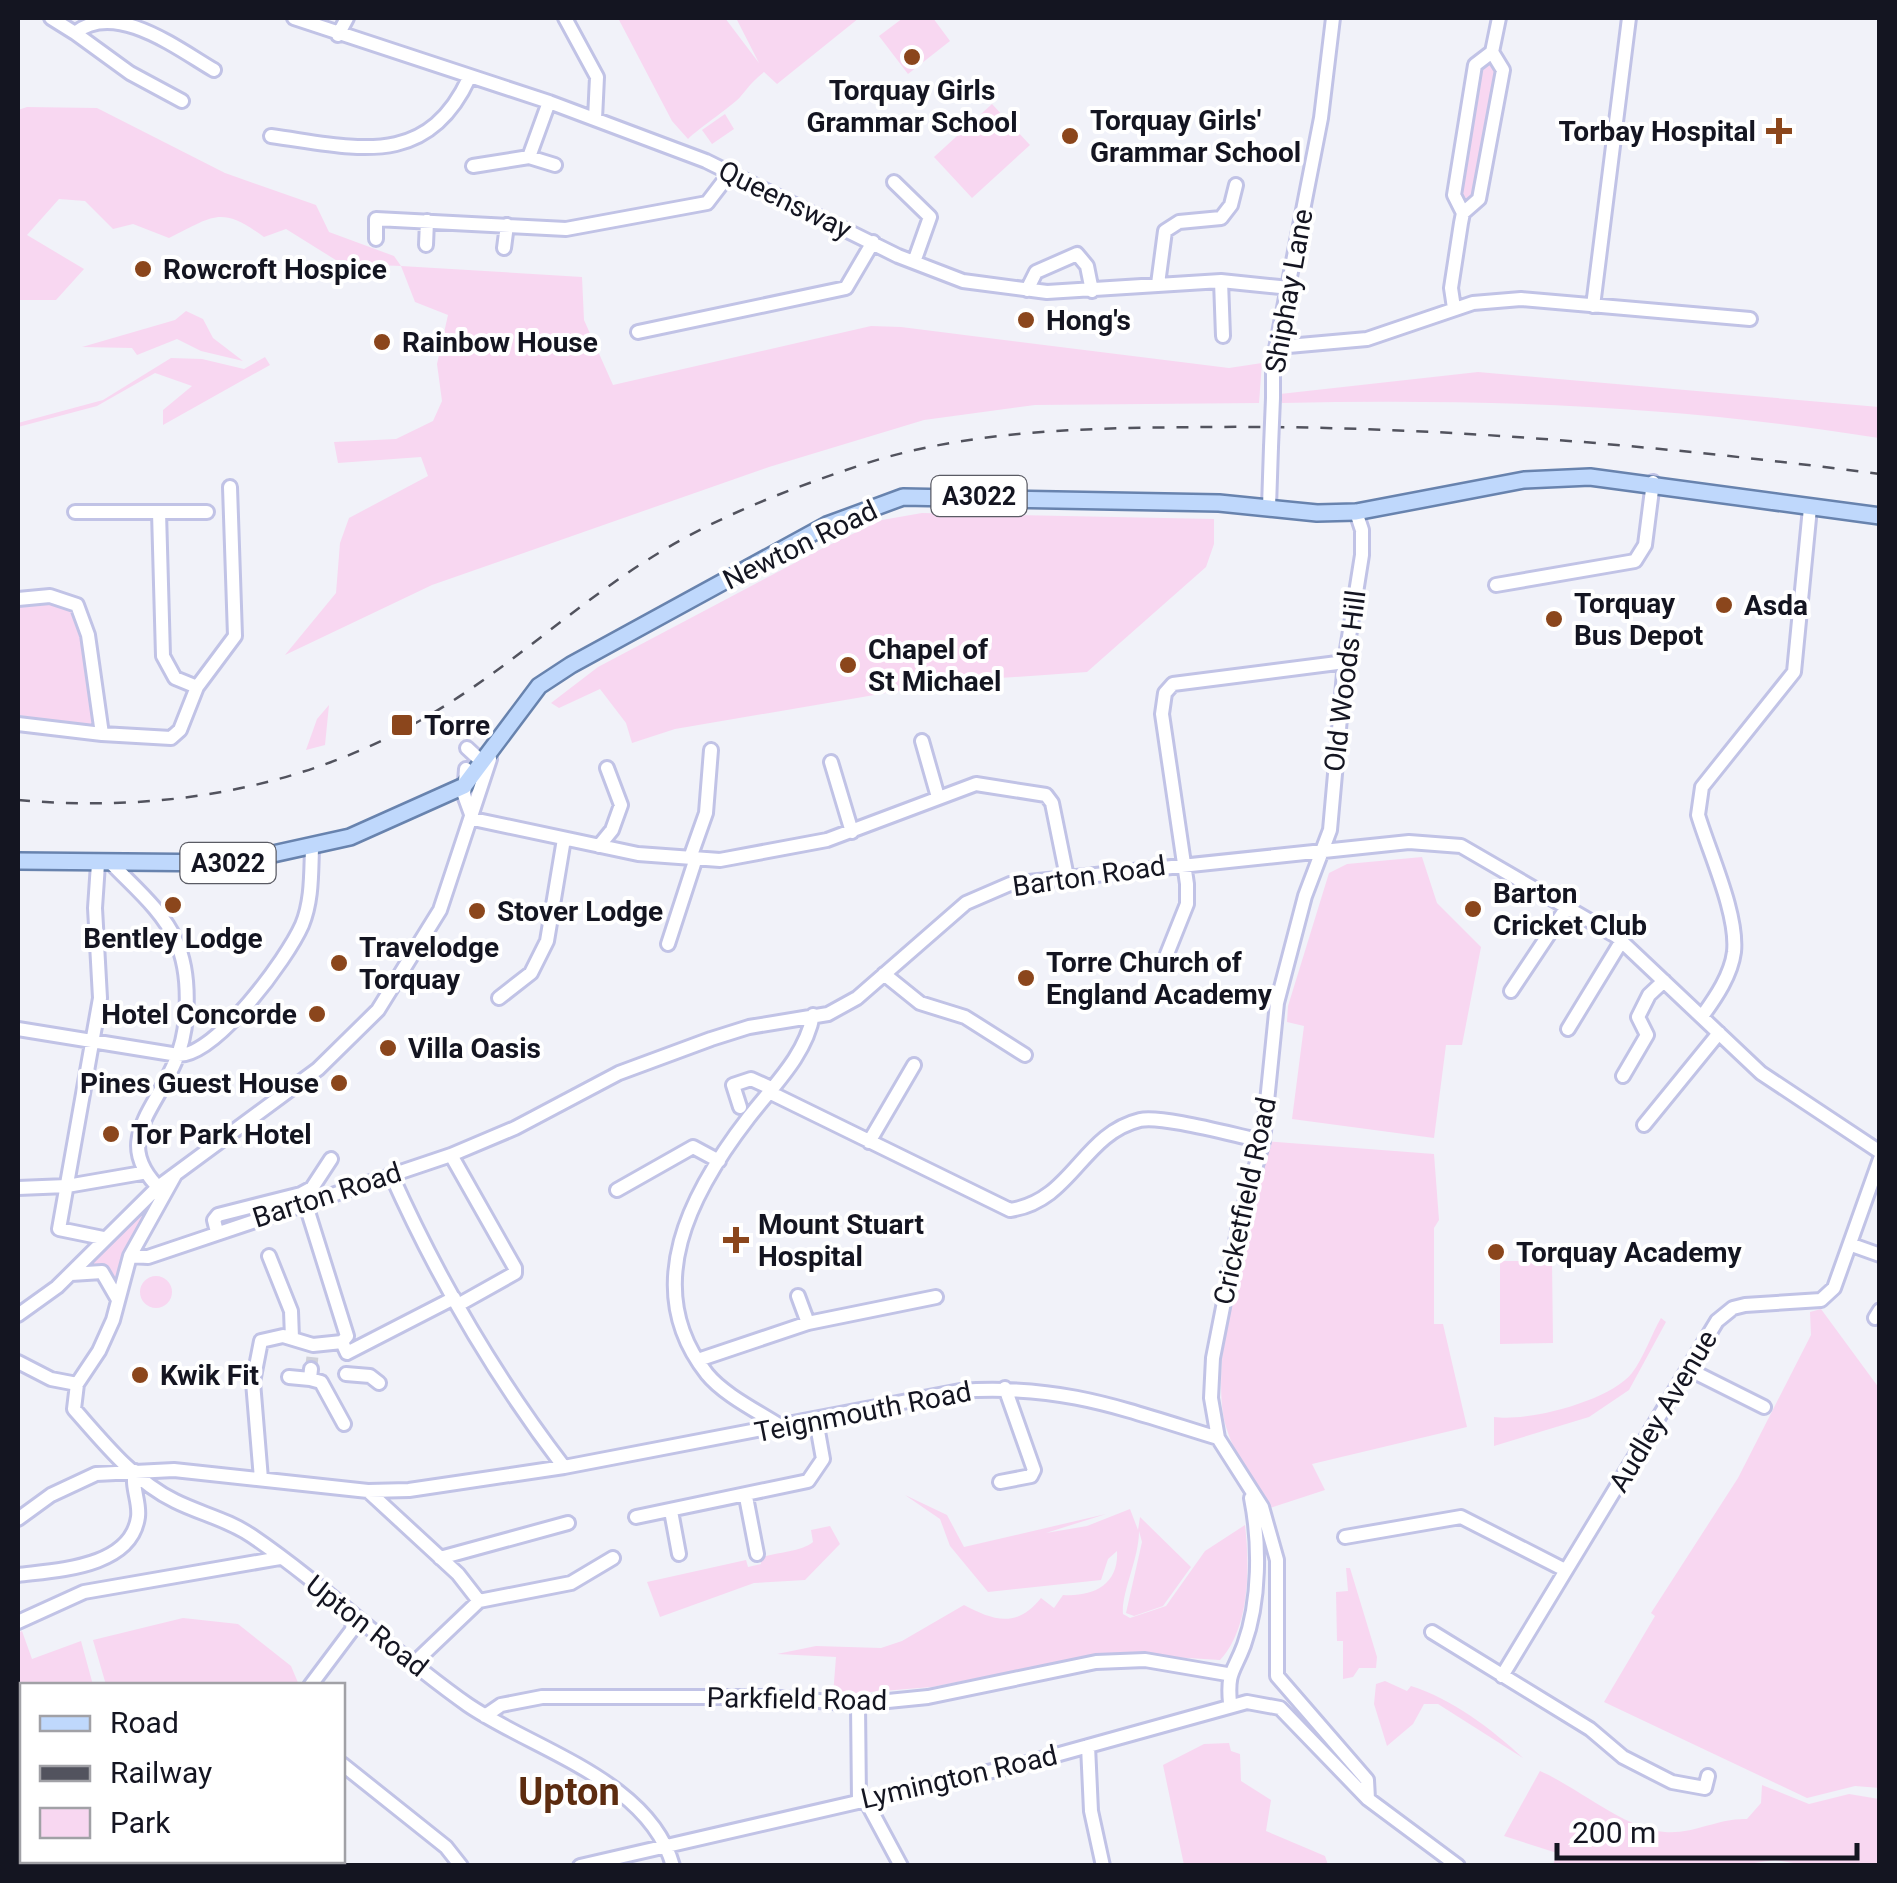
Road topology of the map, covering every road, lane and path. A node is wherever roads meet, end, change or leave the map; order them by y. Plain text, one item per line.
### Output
1 (51, 18) edge
2 (294, 18) edge
3 (347, 18) edge
4 (565, 18) edge
5 (1333, 18) edge
6 (1499, 18) edge
7 (1629, 18) edge
8 (75, 33) junction
9 (338, 35) junction
10 (208, 47) dead end
11 (1492, 52) junction
12 (200, 62) junction
13 (214, 70) dead end
14 (469, 78) junction
15 (182, 101) dead end
16 (549, 102) junction
17 (594, 119) junction
18 (271, 136) dead end
19 (529, 158) junction
20 (555, 165) dead end
21 (473, 166) dead end
22 (730, 173) junction
23 (894, 182) dead end
24 (1236, 185) dead end
25 (1463, 213) junction
26 (427, 221) junction
27 (507, 225) junction
28 (376, 240) dead end
29 (873, 242) junction
30 (426, 245) dead end
31 (504, 248) dead end
32 (914, 262) junction
33 (1222, 280) junction
34 (1158, 284) junction
35 (1290, 288) junction
36 (1027, 290) junction
37 (1092, 291) junction
38 (1593, 306) junction
39 (1454, 308) junction
40 (1750, 319) dead end
41 (638, 332) dead end
42 (1222, 336) dead end
43 (1277, 347) junction
44 (1653, 482) junction
45 (230, 487) dead end
46 (1269, 507) junction
47 (1810, 508) junction
48 (75, 512) dead end
49 (159, 512) junction
50 (207, 512) dead end
51 (1356, 512) junction
52 (1880, 516) edge
53 (1496, 585) dead end
54 (18, 600) edge
55 (1345, 662) junction
56 (539, 686) junction
57 (197, 688) junction
58 (18, 724) edge
59 (505, 730) junction
60 (102, 734) junction
61 (922, 741) dead end
62 (711, 750) dead end
63 (471, 759) junction
64 (831, 762) dead end
65 (607, 768) dead end
66 (464, 786) junction
67 (447, 796) junction
68 (938, 797) junction
69 (429, 803) junction
70 (470, 814) junction
71 (852, 832) junction
72 (564, 839) junction
73 (599, 846) junction
74 (312, 849) junction
75 (1324, 850) junction
76 (693, 858) junction
77 (18, 861) edge
78 (1183, 863) junction
79 (105, 864) junction
80 (1067, 876) junction
81 (1567, 907) junction
82 (1622, 942) junction
83 (668, 944) dead end
84 (1167, 954) dead end
85 (884, 974) junction
86 (1664, 981) junction
87 (1512, 992) dead end
88 (499, 998) dead end
89 (813, 1015) junction
90 (1702, 1016) junction
91 (18, 1029) edge
92 (1568, 1029) dead end
93 (1719, 1033) junction
94 (92, 1041) junction
95 (1024, 1048) dead end
96 (178, 1055) junction
97 (914, 1066) dead end
98 (1623, 1076) dead end
99 (770, 1090) junction
100 (740, 1107) dead end
101 (1644, 1125) dead end
102 (1263, 1140) junction
103 (869, 1142) junction
104 (451, 1155) junction
105 (1880, 1156) edge
106 (331, 1158) dead end
107 (720, 1161) junction
108 (142, 1173) junction
109 (391, 1174) junction
110 (67, 1186) junction
111 (18, 1188) edge
112 (161, 1190) junction
113 (617, 1190) dead end
114 (305, 1202) junction
115 (217, 1232) junction
116 (104, 1238) junction
117 (1852, 1244) junction
118 (1880, 1255) edge
119 (130, 1256) junction
120 (269, 1256) dead end
121 (71, 1274) junction
122 (798, 1296) dead end
123 (936, 1298) dead end
124 (118, 1302) junction
125 (458, 1304) junction
126 (18, 1314) edge
127 (808, 1323) junction
128 (292, 1338) junction
129 (345, 1348) junction
130 (698, 1360) junction
131 (18, 1362) edge
132 (1688, 1369) junction
133 (346, 1374) dead end
134 (289, 1378) dead end
135 (379, 1383) dead end
136 (77, 1384) junction
137 (1004, 1388) junction
138 (1764, 1407) dead end
139 (816, 1420) junction
140 (344, 1424) dead end
141 (782, 1427) junction
142 (1218, 1438) junction
143 (104, 1444) junction
144 (564, 1467) junction
145 (135, 1471) junction
146 (96, 1474) junction
147 (261, 1479) junction
148 (1000, 1482) dead end
149 (1249, 1490) junction
150 (368, 1491) junction
151 (746, 1497) junction
152 (671, 1510) junction
153 (636, 1517) dead end
154 (18, 1519) edge
155 (568, 1523) dead end
156 (1345, 1536) dead end
157 (679, 1554) dead end
158 (758, 1554) dead end
159 (280, 1558) junction
160 (440, 1558) junction
161 (613, 1558) dead end
162 (1565, 1570) junction
163 (18, 1574) edge
164 (479, 1601) junction
165 (354, 1619) junction
166 (18, 1622) edge
167 (1432, 1632) dead end
168 (413, 1664) junction
169 (1227, 1674) junction
170 (1502, 1676) junction
171 (312, 1683) edge
172 (1230, 1703) junction
173 (858, 1704) junction
174 (485, 1716) junction
175 (1088, 1746) junction
176 (345, 1766) edge
177 (1708, 1776) dead end
178 (1368, 1799) junction
179 (862, 1800) junction
180 (667, 1845) junction
181 (461, 1866) edge
182 (580, 1866) edge
183 (672, 1866) edge
184 (902, 1866) edge
185 (1103, 1866) edge
186 (1458, 1866) edge

1 - 8 street
2 - 9 street, Queensway
3 - 9 street
4 - 17 street
5 - 35 street, Shiphay Lane
6 - 11 street
7 - 38 street
8 - 12 street
8 - 15 street
9 - 14 street, Queensway
10 - 12 street
11 - 25 street
11 - 25 street
12 - 13 street
14 - 16 street, Queensway
14 - 18 street
16 - 17 street, Queensway
16 - 19 street
17 - 22 street, Queensway
19 - 20 street
19 - 21 street
22 - 27 street
22 - 29 street, Queensway
23 - 32 street
24 - 34 street
25 - 39 street
26 - 27 street
26 - 28 street
26 - 30 street
27 - 31 street
29 - 32 street, Queensway
29 - 41 street
32 - 36 street, Queensway
33 - 34 street, Queensway
33 - 35 street, Queensway
33 - 42 street
34 - 37 street, Queensway
35 - 43 street, Shiphay Lane
36 - 37 street, Queensway
36 - 37 street
38 - 39 street
38 - 40 street
39 - 43 street
43 - 46 street, Shiphay Lane, bridge
44 - 47 main road, A3022
44 - 51 main road, A3022
44 - 53 street
45 - 57 street
46 - 51 main road, Newton Road / A3022
46 - 56 main road, Newton Road / A3022
47 - 52 main road, A3022
47 - 90 street
48 - 49 street
49 - 50 street
49 - 57 street
51 - 55 street, Old Woods Hill
54 - 60 street
55 - 75 street, Old Woods Hill
55 - 78 street
56 - 59 main road, Newton Road / A3022
56 - 63 main road, A3022
57 - 60 street
58 - 60 street
59 - 63 main road, A3022
59 - 70 street, Newton Road
61 - 68 street
62 - 76 street
63 - 66 main road, A3022
63 - 69 main road, A3022
64 - 71 street
65 - 73 street
66 - 67 main road, A3022
66 - 70 street, Newton Road
67 - 69 main road, A3022
67 - 70 street
68 - 71 street
68 - 80 street
69 - 74 main road, A3022
70 - 72 street
70 - 112 street, Newton Road
71 - 76 street
72 - 73 street
72 - 88 street
73 - 76 street
74 - 79 main road, A3022
74 - 96 street
75 - 78 street, Barton Road
75 - 81 street, Barton Road
75 - 102 street, Cricketfield Road
76 - 83 street
77 - 79 main road, A3022
78 - 80 street, Barton Road
78 - 84 street
79 - 94 street
79 - 96 street
80 - 85 street, Barton Road
81 - 82 street, Barton Road
81 - 87 street
82 - 86 street, Barton Road
82 - 92 street
85 - 89 street, Barton Road
85 - 95 street
86 - 90 street, Barton Road
86 - 98 street
89 - 99 street
89 - 104 street, Barton Road
90 - 93 street, Barton Road
91 - 94 street
93 - 101 street
93 - 105 street, Barton Road
94 - 96 street
94 - 110 street
96 - 108 street
97 - 103 street
99 - 100 street
99 - 103 street
99 - 107 street
102 - 103 street
102 - 142 street, Cricketfield Road
104 - 109 street, Barton Road
104 - 125 street
105 - 117 street, Audley Avenue
106 - 115 street, Barton Road
107 - 113 street
107 - 130 street
108 - 110 street
108 - 112 street
109 - 114 street, Barton Road
109 - 125 street
110 - 111 street
110 - 116 street
112 - 116 street
112 - 119 street, Newton Road
114 - 115 street, Barton Road
114 - 129 street
115 - 119 street, Barton Road
116 - 121 street
117 - 118 street
117 - 132 street, Audley Avenue
119 - 124 street, Newton Road
120 - 128 street
121 - 124 street
121 - 126 street
122 - 127 street
123 - 127 street
124 - 136 street, Newton Road
125 - 129 street
125 - 144 street
127 - 130 street
128 - 129 street
128 - 147 street
130 - 141 street
131 - 136 street
132 - 138 street
132 - 162 street, Audley Avenue
133 - 135 street
134 - 140 street
136 - 143 street, Upton Road
137 - 139 street, Teignmouth Road
137 - 142 street, Teignmouth Road
137 - 148 street
139 - 141 street, Teignmouth Road
139 - 151 street
141 - 144 street, Teignmouth Road
142 - 149 street
143 - 145 street, Upton Road
143 - 146 street
144 - 150 street, Teignmouth Road
145 - 146 street, Teignmouth Road
145 - 147 street, Teignmouth Road
145 - 159 street, Upton Road
145 - 163 street
146 - 154 street, Teignmouth Road
147 - 150 street, Teignmouth Road
149 - 169 street
149 - 178 street
150 - 160 street
151 - 152 street
151 - 158 street
152 - 153 street
152 - 157 street
155 - 160 street
156 - 162 street
159 - 165 street, Upton Road
159 - 166 street
160 - 164 street
161 - 164 street
162 - 170 street, Audley Avenue
164 - 168 street
165 - 168 street, Upton Road
165 - 171 street
167 - 170 street
168 - 174 street, Upton Road
169 - 172 street
169 - 173 street, Parkfield Road
170 - 177 street
172 - 175 street, Lymington Road
172 - 178 street, Lymington Road
173 - 174 street, Parkfield Road
173 - 179 street
174 - 180 street, Upton Road
175 - 179 street, Lymington Road
175 - 185 street
176 - 181 street
178 - 186 street
179 - 180 street, Lymington Road
179 - 184 street
180 - 182 street, Lymington Road
180 - 183 street, Upton Road

